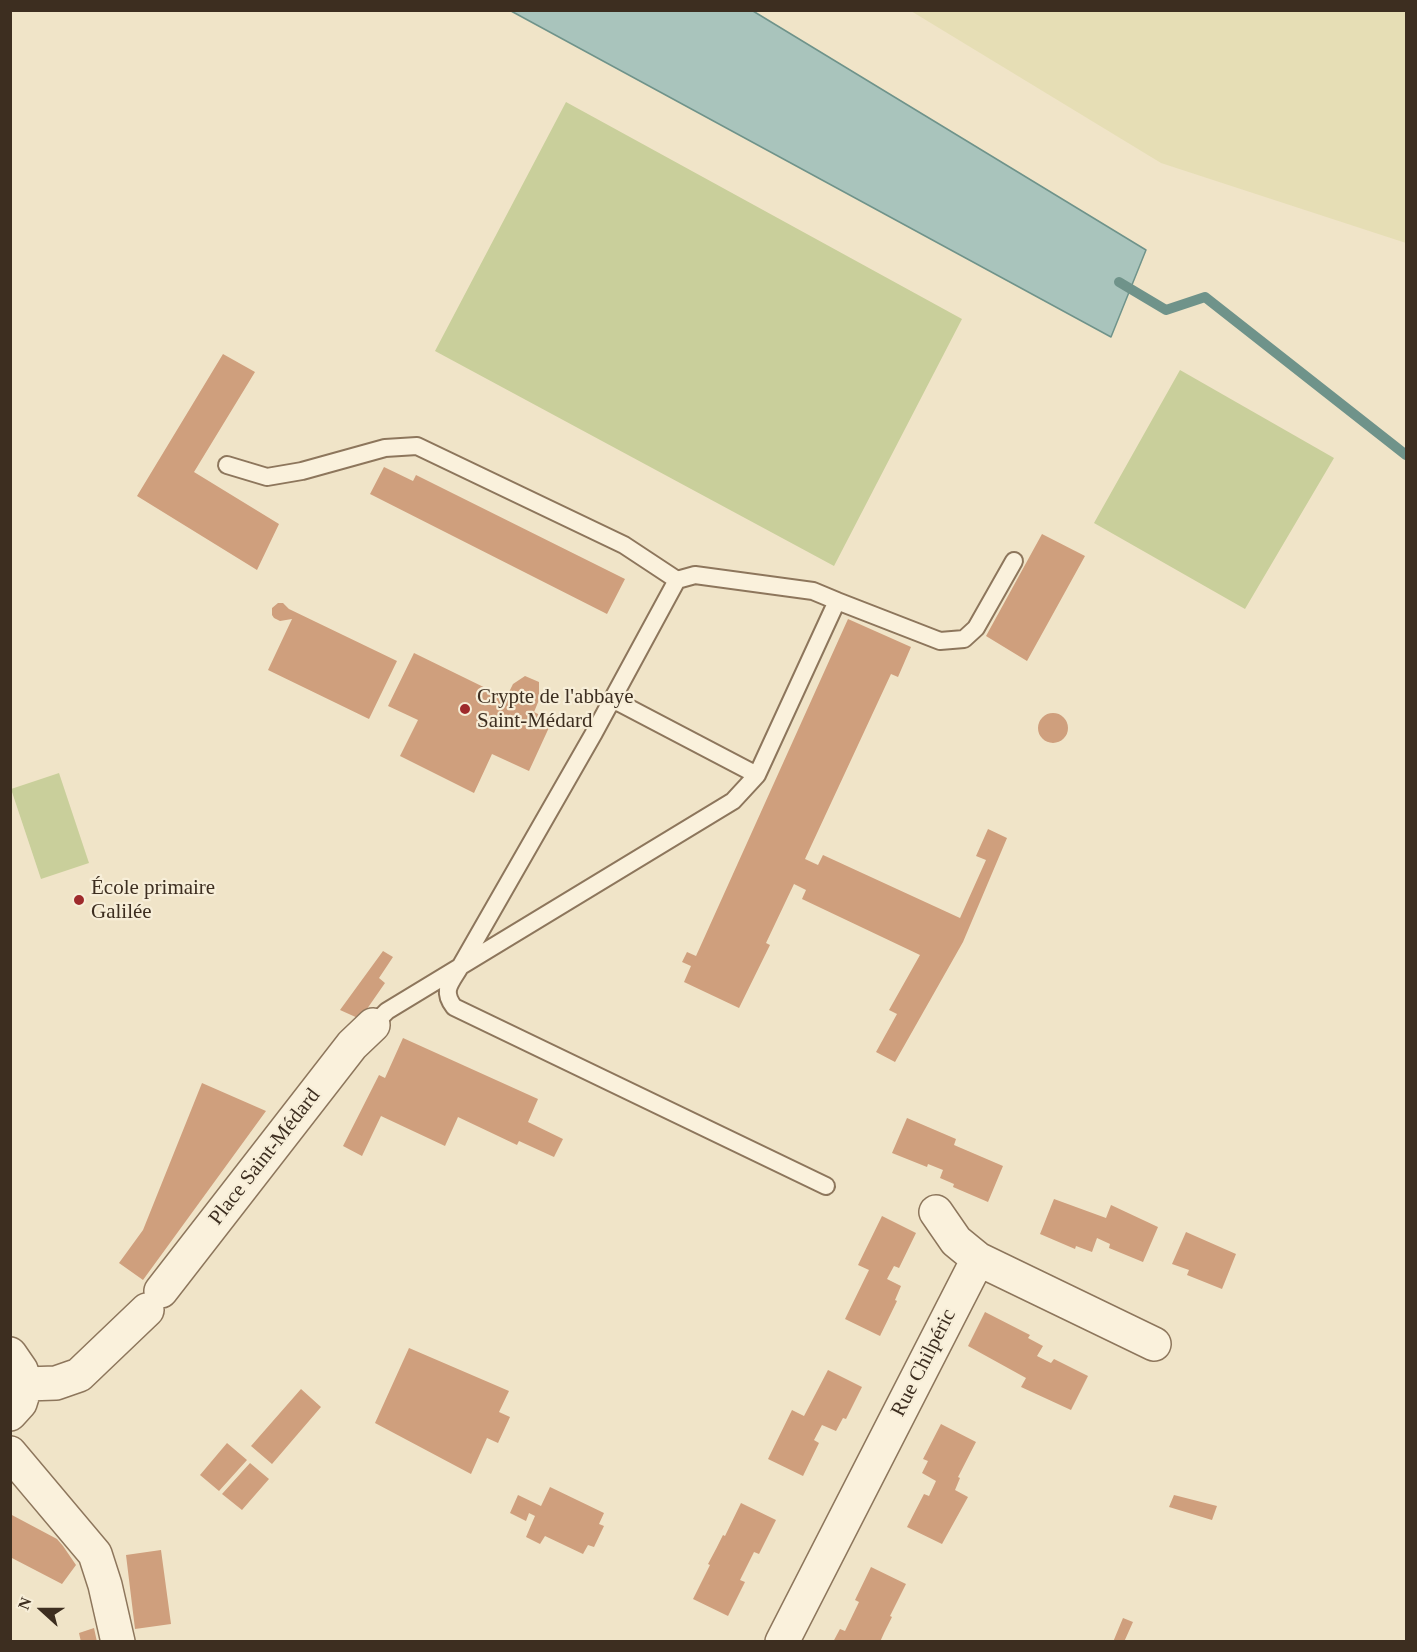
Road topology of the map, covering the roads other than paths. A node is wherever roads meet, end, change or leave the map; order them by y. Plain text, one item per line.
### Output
1 (227, 465) dead end
2 (1014, 561) dead end
3 (678, 580) junction
4 (837, 601) junction
5 (612, 699) junction
6 (757, 776) junction
7 (460, 967) junction
8 (373, 1025) joint
9 (826, 1186) dead end
10 (936, 1212) dead end
11 (978, 1259) junction
12 (1154, 1344) dead end
13 (10, 1354) edge
14 (26, 1384) junction
15 (10, 1414) edge
16 (10, 1453) edge
17 (117, 1641) edge
18 (782, 1641) edge

1 - 3 lane
2 - 4 lane
3 - 4 lane
3 - 5 lane
4 - 6 lane
5 - 6 lane
5 - 7 lane
6 - 7 lane
7 - 8 lane
7 - 9 lane
8 - 14 street, Place Saint-Médard
10 - 11 street
11 - 12 street
11 - 18 street, Rue Chilpéric
13 - 14 street
14 - 15 street
16 - 17 street

